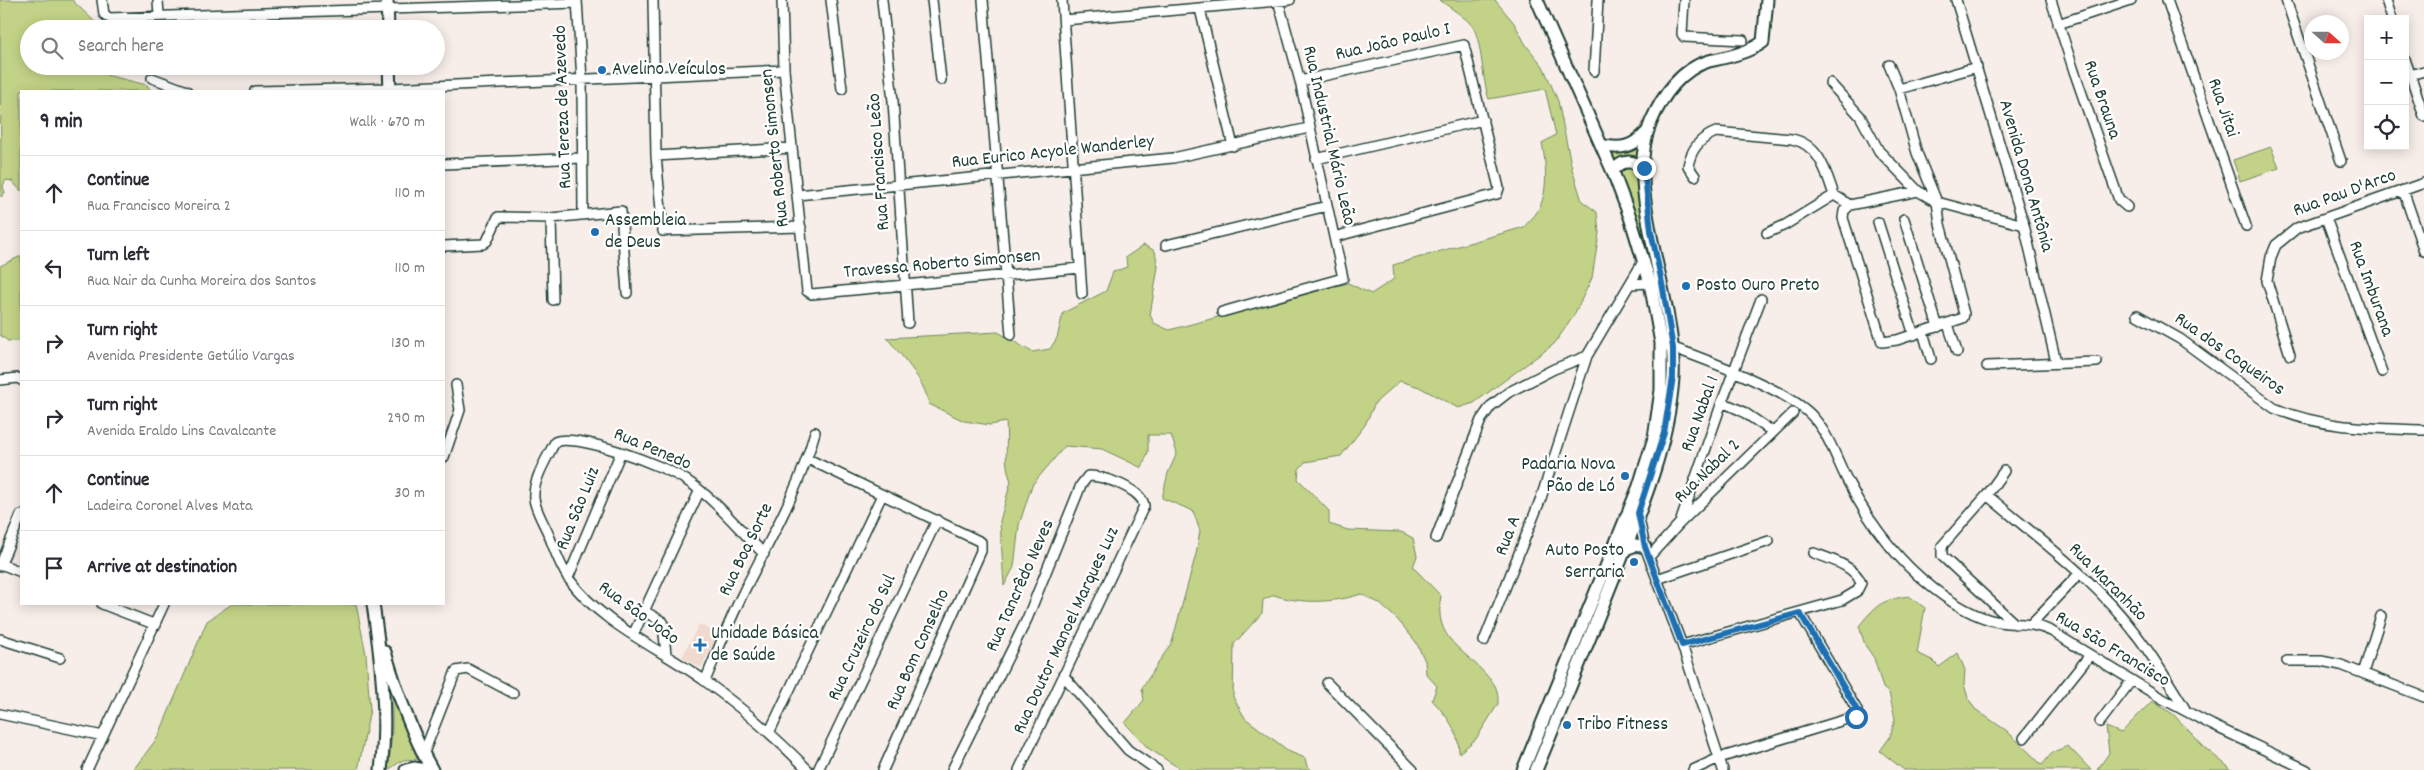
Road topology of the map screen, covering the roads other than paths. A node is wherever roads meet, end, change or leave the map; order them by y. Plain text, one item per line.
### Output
1 (102, 0) edge
2 (158, 0) edge
3 (653, 0) edge
4 (782, 0) edge
5 (831, 0) edge
6 (882, 0) edge
7 (932, 0) edge
8 (983, 0) edge
9 (1062, 0) edge
10 (1290, 0) edge
11 (1537, 0) edge
12 (1598, 0) edge
13 (1684, 0) edge
14 (1767, 0) edge
15 (1956, 0) edge
16 (2051, 0) edge
17 (2131, 0) edge
18 (2167, 0) edge
19 (2286, 0) edge
20 (2386, 0) edge
21 (577, 1) edge
22 (1279, 1) edge
23 (387, 4) edge
24 (1200, 9) junction
25 (2391, 15) edge
26 (159, 16) junction
27 (388, 20) edge
28 (1064, 20) junction
29 (2058, 24) junction
30 (1743, 40) dead end
31 (2405, 60) edge
32 (1890, 65) dead end
33 (1977, 67) junction
34 (784, 70) junction
35 (1594, 71) dead end
36 (2424, 71) edge
37 (655, 74) junction
38 (389, 75) edge
39 (2410, 75) junction
40 (152, 78) dead end
41 (582, 80) junction
42 (941, 80) dead end
43 (1300, 81) junction
44 (1830, 83) dead end
45 (842, 89) dead end
46 (1899, 89) junction
47 (184, 90) edge
48 (390, 90) edge
49 (2424, 116) edge
50 (1483, 120) junction
51 (1309, 128) junction
52 (1647, 132) junction
53 (1233, 146) junction
54 (1601, 146) junction
55 (792, 148) junction
56 (656, 156) junction
57 (582, 158) junction
58 (1316, 159) junction
59 (2341, 161) dead end
60 (445, 164) edge
61 (1644, 168) junction
62 (1073, 170) junction
63 (1613, 172) junction
64 (997, 175) junction
65 (1695, 176) dead end
66 (2424, 182) edge
67 (898, 185) junction
68 (2403, 190) junction
69 (1918, 192) junction
70 (798, 195) junction
71 (1834, 195) junction
72 (1936, 202) junction
73 (1850, 205) junction
74 (1327, 206) junction
75 (2127, 207) dead end
76 (583, 213) junction
77 (551, 218) junction
78 (2326, 218) junction
79 (1904, 219) dead end
80 (1878, 222) dead end
81 (2024, 225) junction
82 (2246, 226) dead end
83 (801, 227) junction
84 (1767, 233) dead end
85 (1334, 237) junction
86 (1166, 244) dead end
87 (445, 246) edge
88 (2424, 251) edge
89 (1644, 260) junction
90 (1080, 268) junction
91 (1007, 276) junction
92 (1650, 283) junction
93 (1631, 284) junction
94 (905, 286) junction
95 (807, 291) joint
96 (627, 294) dead end
97 (1082, 294) dead end
98 (1761, 299) dead end
99 (553, 300) dead end
100 (1222, 312) dead end
101 (2137, 314) dead end
102 (908, 323) dead end
103 (1948, 324) junction
104 (1938, 327) junction
105 (1918, 333) junction
106 (1011, 334) dead end
107 (1661, 343) junction
108 (1673, 348) junction
109 (1957, 352) dead end
110 (2290, 355) dead end
111 (1587, 356) junction
112 (1931, 359) dead end
113 (2056, 362) junction
114 (2097, 362) dead end
115 (1987, 366) dead end
116 (1733, 372) junction
117 (2382, 372) dead end
118 (20, 379) edge
119 (0, 380) edge
120 (456, 386) dead end
121 (1722, 402) junction
122 (1793, 413) dead end
123 (2424, 430) edge
124 (815, 432) dead end
125 (1773, 432) junction
126 (560, 440) joint
127 (620, 452) junction
128 (445, 454) edge
129 (808, 459) junction
130 (2004, 471) dead end
131 (1639, 486) junction
132 (700, 492) junction
133 (882, 495) junction
134 (1987, 495) junction
135 (1144, 506) joint
136 (1638, 513) junction
137 (20, 516) edge
138 (937, 520) junction
139 (1680, 523) junction
140 (1436, 538) dead end
141 (1769, 541) dead end
142 (1625, 548) junction
143 (1647, 552) junction
144 (1814, 553) dead end
145 (764, 554) junction
146 (0, 565) edge
147 (20, 572) edge
148 (2079, 574) junction
149 (568, 578) junction
150 (1657, 579) junction
151 (105, 605) edge
152 (164, 605) edge
153 (373, 605) edge
154 (644, 611) junction
155 (1800, 613) junction
156 (2381, 616) dead end
157 (2032, 623) junction
158 (376, 624) junction
159 (2015, 624) junction
160 (156, 625) junction
161 (633, 635) junction
162 (0, 639) edge
163 (1484, 641) dead end
164 (1682, 645) junction
165 (666, 655) junction
166 (2090, 655) junction
167 (60, 658) dead end
168 (2287, 661) dead end
169 (2363, 673) junction
170 (1063, 675) junction
171 (704, 681) junction
172 (2131, 681) junction
173 (1327, 683) dead end
174 (513, 693) dead end
175 (2424, 697) edge
176 (2185, 710) junction
177 (1546, 712) junction
178 (0, 714) edge
179 (1558, 718) junction
180 (2100, 722) dead end
181 (770, 731) junction
182 (103, 736) junction
183 (2024, 738) dead end
184 (423, 755) junction
185 (1719, 758) junction
186 (1020, 769) edge
187 (87, 770) edge
188 (381, 770) edge
189 (406, 770) edge
190 (425, 770) edge
191 (432, 770) edge
192 (808, 770) edge
193 (818, 770) edge
194 (883, 770) edge
195 (952, 770) edge
196 (1157, 770) edge
197 (1413, 770) edge
198 (1522, 770) edge
199 (1536, 770) edge
200 (1693, 770) edge
201 (1723, 770) edge
202 (2307, 770) edge

1 - 26 street
2 - 26 street
3 - 37 street
4 - 34 street, Rua Roberto Simonsen
5 - 45 street
6 - 67 street, Rua Francisco Leão
7 - 42 street
8 - 64 street
9 - 28 street
10 - 22 street
11 - 54 main road
12 - 35 street
13 - 30 street
14 - 52 main road
15 - 33 street, Avenida Dona Antônia
16 - 29 street, Rua Brauna
17 - 29 street
18 - 82 street, Rua Jitai
19 - 59 street
20 - 25 street
21 - 23 street
21 - 41 street, Rua Tereza de Azevedo
22 - 24 street
22 - 43 street, Rua Industrial Mário Leão
23 - 26 street
23 - 27 main road
24 - 28 street
24 - 53 street
28 - 62 street
29 - 75 street, Rua Brauna
31 - 39 street
32 - 46 street
33 - 46 street
33 - 81 street, Avenida Dona Antônia
34 - 37 street
34 - 55 street, Rua Roberto Simonsen
36 - 39 street
37 - 41 street
37 - 56 street
38 - 48 main road
39 - 49 street
40 - 47 street
41 - 48 street
41 - 57 street, Rua Tereza de Azevedo
43 - 50 street, Rua João Paulo I
43 - 51 street, Rua Industrial Mário Leão
44 - 69 street
46 - 72 street
50 - 58 street
50 - 85 street
51 - 53 street, Rua Eurico Acyole Wanderley
51 - 58 street, Rua Industrial Mário Leão
52 - 54 main road
52 - 61 main road
53 - 62 street, Rua Eurico Acyole Wanderley
54 - 63 main road
55 - 56 street
55 - 70 street, Rua Roberto Simonsen
56 - 83 street
57 - 60 street
57 - 76 street, Rua Tereza de Azevedo
58 - 74 street, Rua Industrial Mário Leão
61 - 63 main road
61 - 108 main road
62 - 64 street, Rua Eurico Acyole Wanderley
62 - 90 street
63 - 89 main road
64 - 67 street, Rua Eurico Acyole Wanderley
64 - 91 street
65 - 71 street
66 - 68 street, Rua Pau D'Arco
67 - 70 street, Rua Eurico Acyole Wanderley
67 - 94 street, Rua Francisco Leão
68 - 78 street, Rua Pau D'Arco
68 - 88 street
69 - 72 street
69 - 73 street
70 - 83 street, Rua Roberto Simonsen
71 - 73 street
71 - 84 street
72 - 81 street
72 - 103 street
73 - 105 street
74 - 85 street, Rua Industrial Mário Leão
74 - 86 street
76 - 77 street
76 - 96 street
77 - 87 street
77 - 99 street
78 - 110 street, Rua Pau D'Arco
78 - 117 street, Rua Imburana
79 - 104 street
80 - 105 street
81 - 113 street, Avenida Dona Antônia
83 - 95 street, Rua Roberto Simonsen
85 - 100 street, Rua Industrial Mário Leão
89 - 92 main road
89 - 93 street, Rua A
90 - 91 street, Travessa Roberto Simonsen
90 - 97 street
91 - 94 street, Travessa Roberto Simonsen
91 - 106 street
92 - 93 street
92 - 107 main road
93 - 111 street, Rua A
94 - 95 street, Travessa Roberto Simonsen
94 - 102 street, Rua Francisco Leão
98 - 116 street, Rua Nabal 1
101 - 123 street, Rua dos Coqueiros
103 - 104 street
103 - 109 street
104 - 105 street
105 - 112 street
107 - 108 street, Rua São Francisco
107 - 131 main road
108 - 116 street, Rua São Francisco
108 - 136 main road
111 - 140 street
111 - 163 street, Rua A
113 - 114 street
113 - 115 street
116 - 121 street, Rua Nabal 1
116 - 159 street, Rua São Francisco
118 - 119 street
120 - 128 street
121 - 125 street
121 - 139 street, Rua Nabal 1
122 - 125 street, Rua Nabal 2
124 - 129 street, Rua Boa Sorte
125 - 139 street, Rua Nabal 2
126 - 127 street, Rua Penedo
126 - 149 street, Rua São João
127 - 132 street, Rua Penedo
127 - 149 street, Rua São Luiz
129 - 133 street
129 - 145 street, Rua Boa Sorte
130 - 134 street
131 - 136 street
131 - 177 main road
132 - 145 street, Rua Penedo
132 - 154 street
133 - 138 street
133 - 181 street
134 - 148 street, Rua Maranhão
134 - 159 street
135 - 170 street, Rua Doutor Manoel Marques Luz
135 - 195 street, Rua Tancrêdo Neves
136 - 142 main road
136 - 143 street
137 - 146 street
138 - 193 street, Rua Cruzeiro do Sul
138 - 194 street, Rua Bom Conselho
139 - 143 street, Rua Nabal 2
141 - 150 street
142 - 143 main road
142 - 179 main road
143 - 150 street
144 - 155 street
145 - 171 street, Rua Boa Sorte
146 - 147 street
148 - 157 street
148 - 176 street, Rua Maranhão
149 - 161 street, Rua São João
150 - 164 street
151 - 160 street
152 - 160 street
153 - 158 main road
154 - 161 street
154 - 165 street
155 - 164 street
155 - 185 street
156 - 169 street
157 - 159 street, Rua São Francisco
157 - 166 street, Rua São Francisco
158 - 184 main road
158 - 188 main road
160 - 182 street
161 - 165 street, Rua São João
162 - 167 street
164 - 185 street
165 - 171 street, Rua São João
166 - 172 street, Rua São Francisco
166 - 183 street
168 - 169 street
169 - 175 street
170 - 186 street, Rua Doutor Manoel Marques Luz
170 - 196 street
171 - 181 street, Rua São João
172 - 176 street, Rua São Francisco
172 - 180 street
173 - 197 street
174 - 184 street
176 - 202 street, Rua São Francisco
177 - 179 main road
177 - 198 main road
178 - 182 street
179 - 199 main road
181 - 192 street, Rua São João
182 - 187 street
184 - 191 main road
185 - 200 street
185 - 201 street
189 - 190 main road

